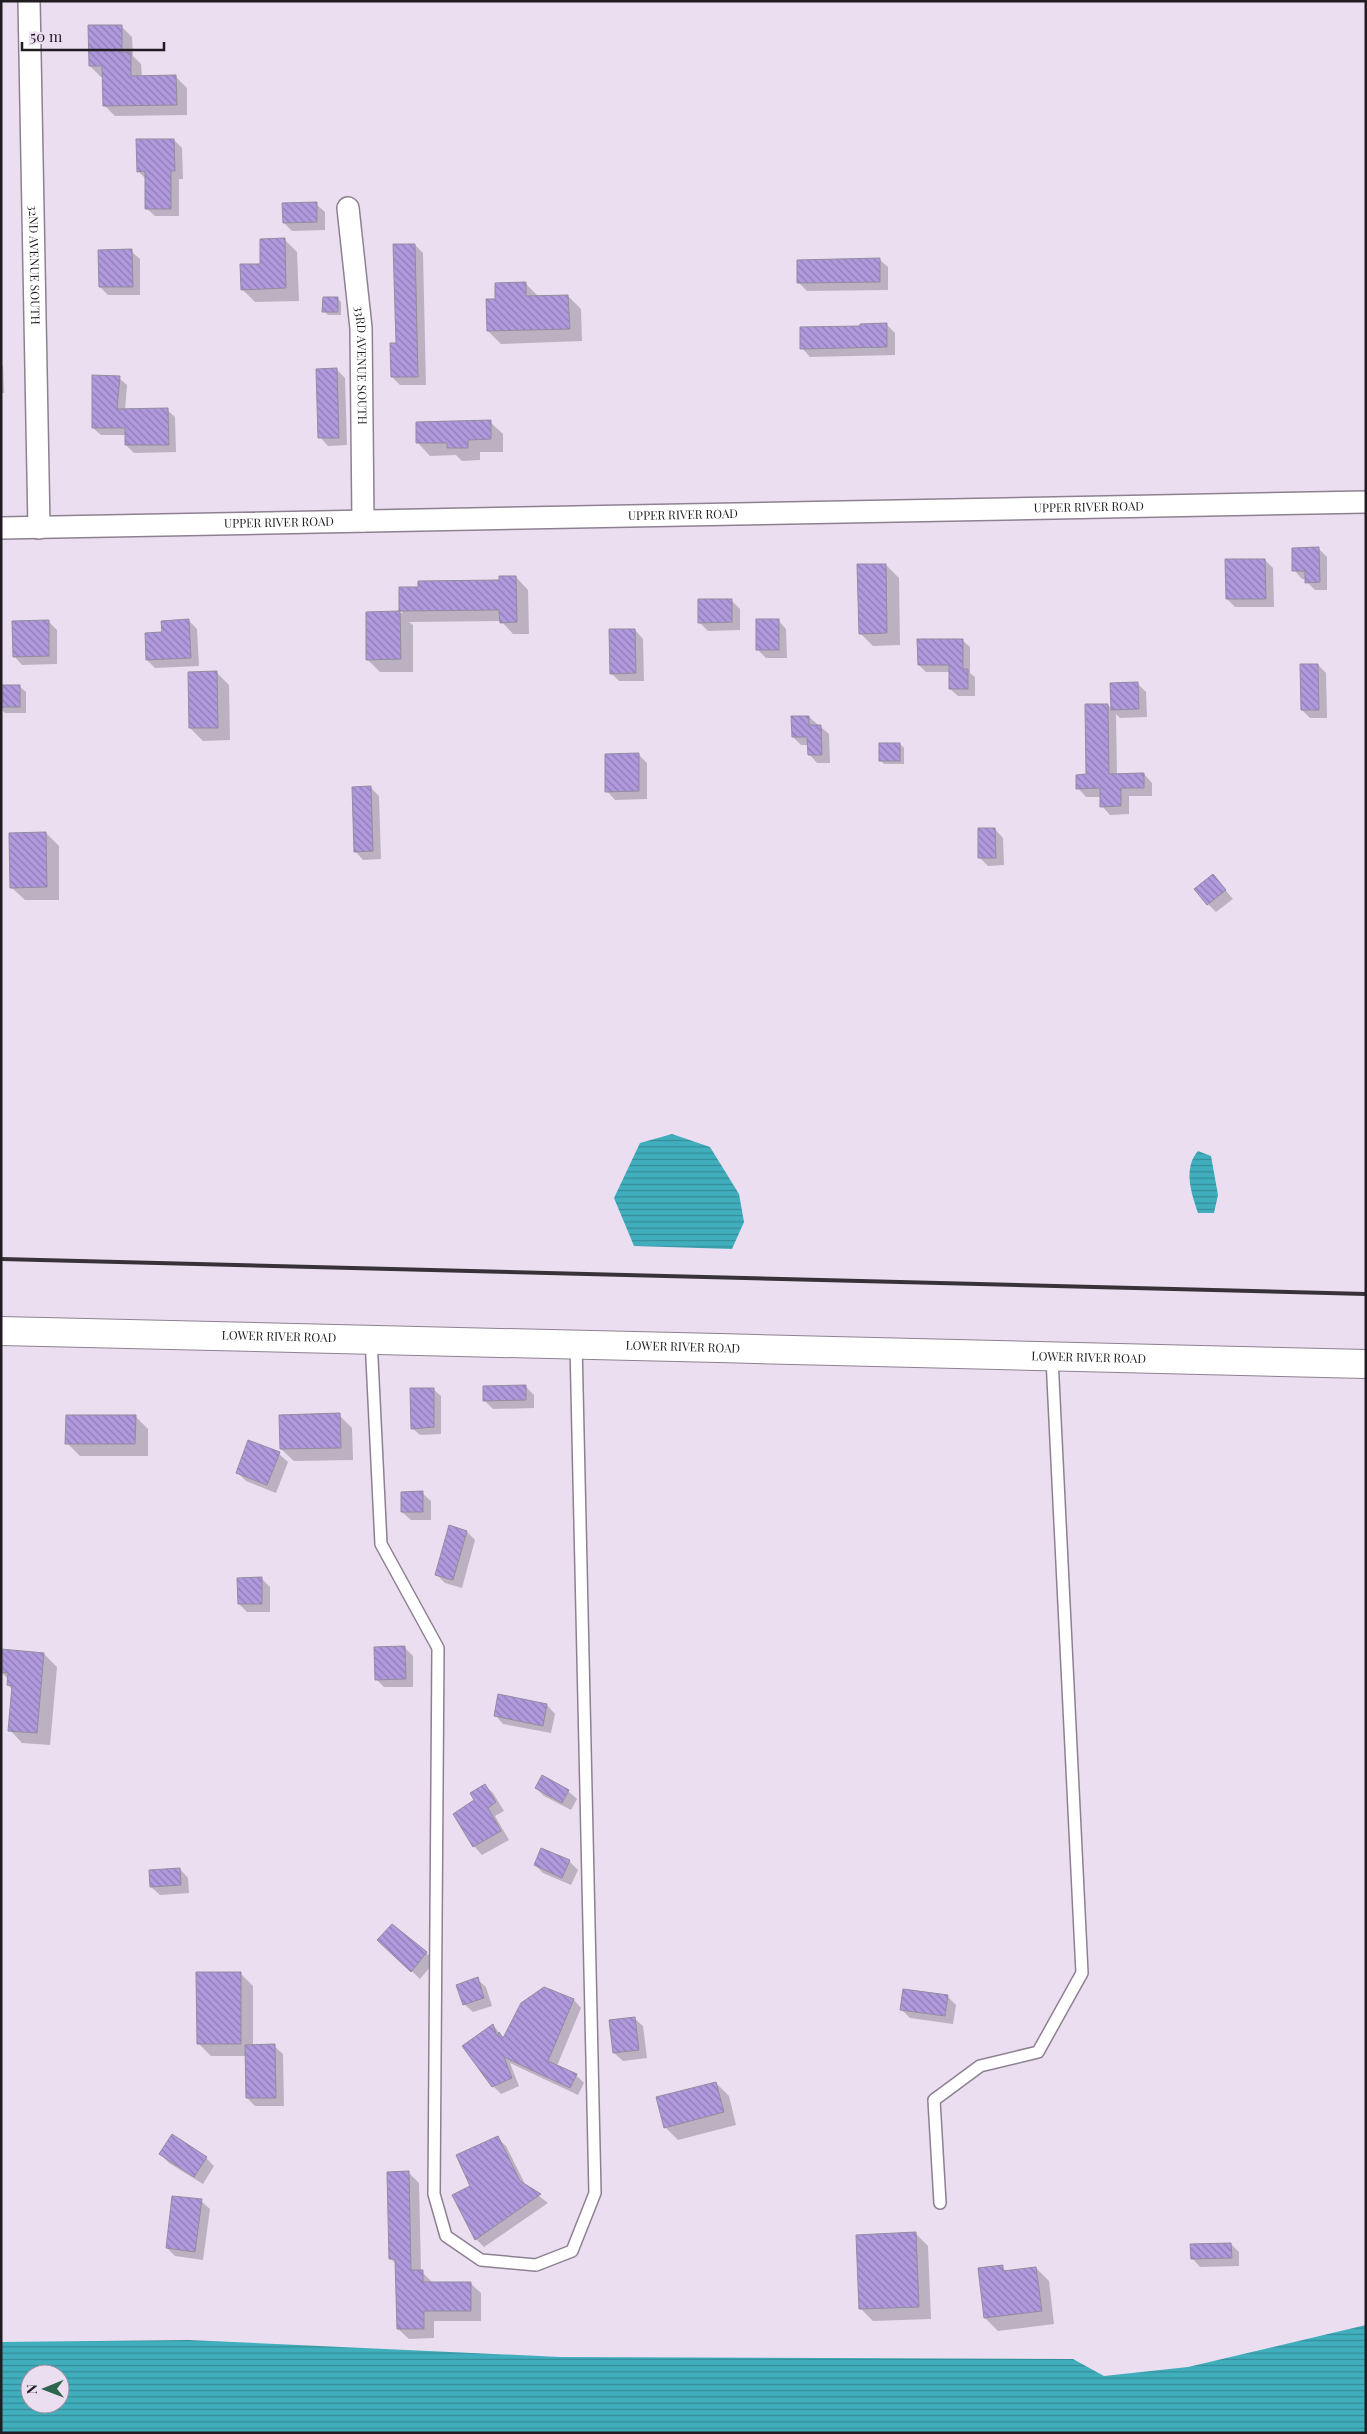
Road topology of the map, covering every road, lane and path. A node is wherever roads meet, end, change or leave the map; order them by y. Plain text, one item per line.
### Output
1 (29, 1) edge
2 (348, 208) dead end
3 (1366, 502) edge
4 (363, 521) junction
5 (1, 528) edge
6 (39, 528) junction
7 (1, 1331) edge
8 (371, 1338) junction
9 (576, 1344) junction
10 (1052, 1358) junction
11 (1366, 1364) edge
12 (940, 2203) dead end

1 - 6 street, 32ND AVENUE SOUTH
2 - 4 street, 33RD AVENUE SOUTH
3 - 4 street, UPPER RIVER ROAD
4 - 6 street, UPPER RIVER ROAD
5 - 6 street, UPPER RIVER ROAD
7 - 8 street, LOWER RIVER ROAD
8 - 9 street, LOWER RIVER ROAD
8 - 9 lane
9 - 10 street, LOWER RIVER ROAD
10 - 11 street, LOWER RIVER ROAD
10 - 12 lane

